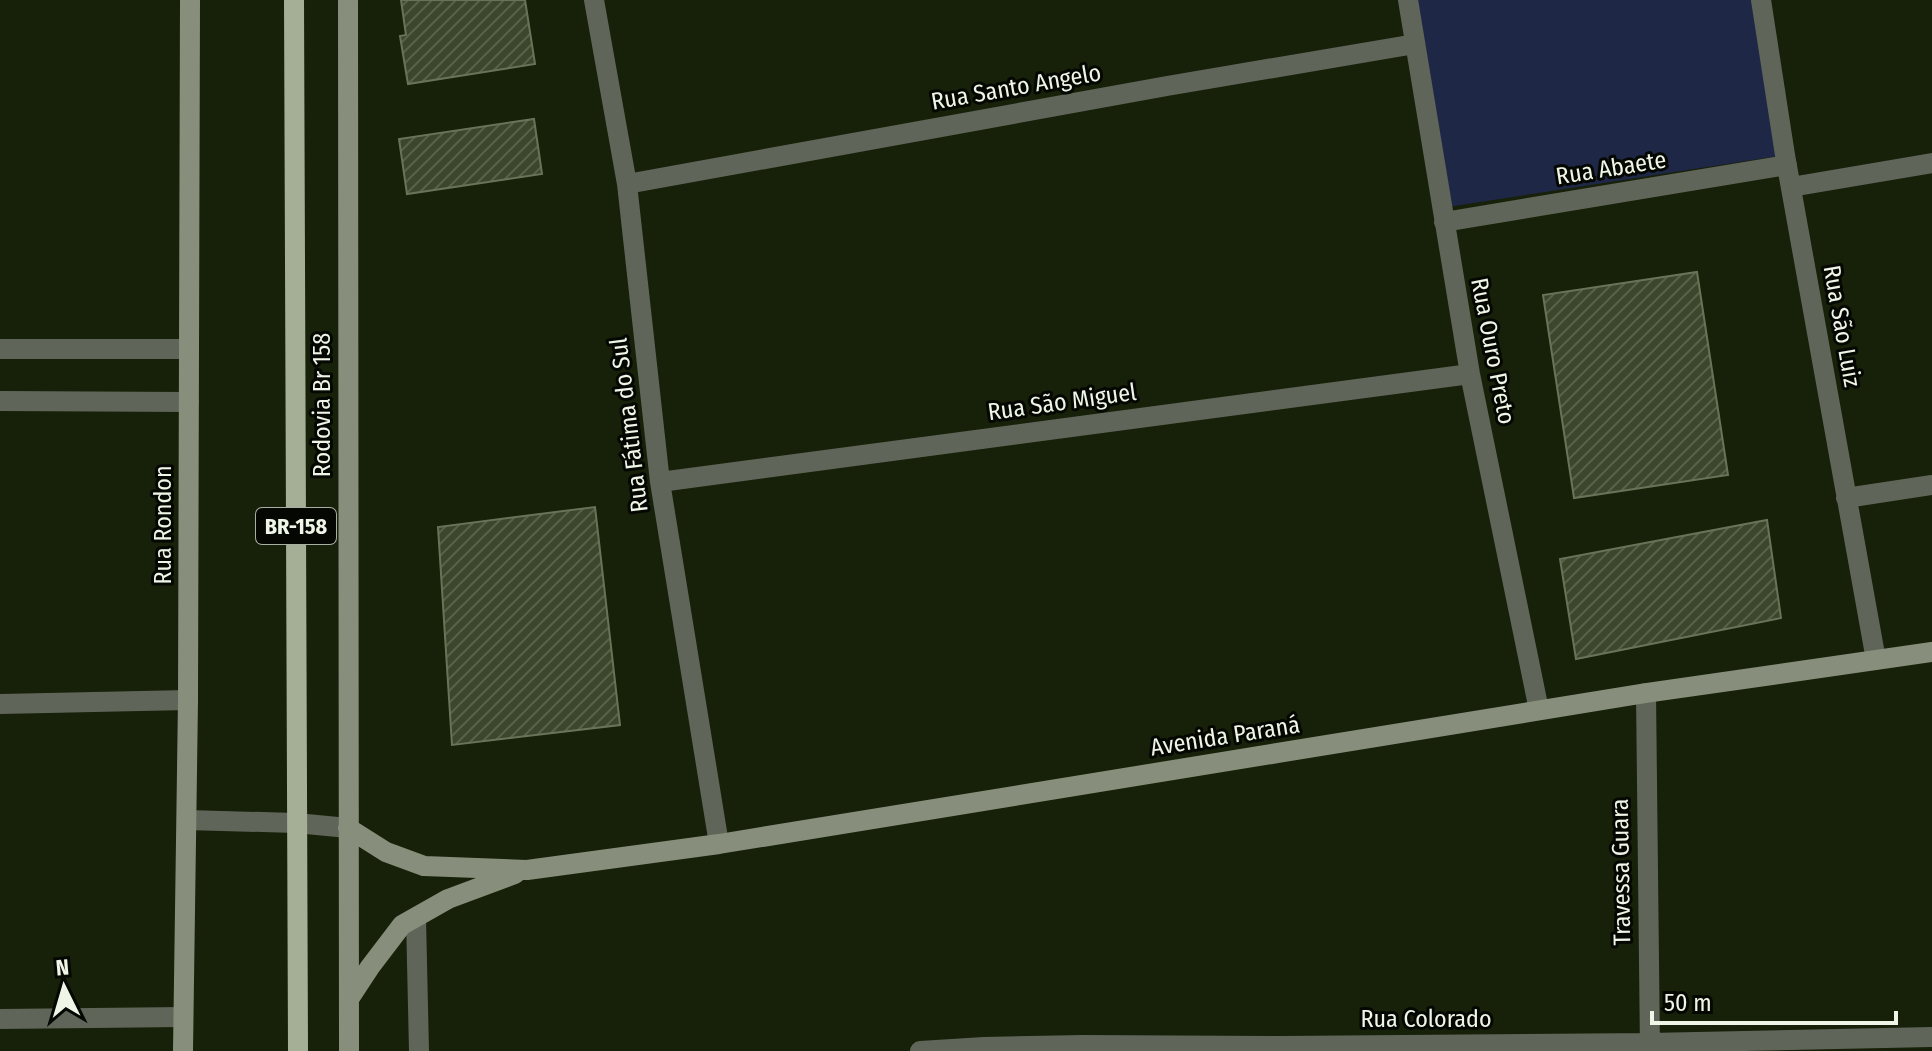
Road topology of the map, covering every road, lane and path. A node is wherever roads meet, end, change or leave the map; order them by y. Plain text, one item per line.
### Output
1 (190, 0) edge
2 (294, 0) edge
3 (348, 0) edge
4 (594, 0) edge
5 (1408, 0) edge
6 (1761, 0) edge
7 (1415, 44) junction
8 (1932, 163) edge
9 (1787, 165) junction
10 (627, 184) junction
11 (1791, 187) junction
12 (1444, 222) junction
13 (0, 349) edge
14 (189, 349) junction
15 (1470, 374) junction
16 (0, 401) edge
17 (189, 402) junction
18 (660, 482) junction
19 (1932, 485) edge
20 (1846, 498) junction
21 (1932, 652) edge
22 (1876, 660) junction
23 (1646, 693) junction
24 (188, 700) junction
25 (0, 704) edge
26 (1539, 710) junction
27 (187, 820) junction
28 (296, 823) junction
29 (348, 828) junction
30 (719, 844) junction
31 (527, 870) junction
32 (416, 918) junction
33 (349, 999) junction
34 (183, 1017) junction
35 (0, 1019) edge
36 (1932, 1037) edge
37 (1649, 1047) edge
38 (183, 1051) edge
39 (298, 1051) edge
40 (349, 1051) edge
41 (419, 1051) edge
42 (920, 1051) edge

1 - 14 street, Rua Rondon
2 - 28 main road, BR-158
3 - 29 street, Rodovia Br 158
4 - 10 street, Rua Fátima do Sul
5 - 7 street, Rua Ouro Preto
6 - 9 street, Rua São Luiz
7 - 10 street, Rua Santo Angelo
7 - 12 street, Rua Ouro Preto
8 - 11 street
9 - 11 street, Rua São Luiz
9 - 12 street, Rua Abaete
10 - 18 street, Rua Fátima do Sul
11 - 20 street, Rua São Luiz
12 - 15 street, Rua Ouro Preto
13 - 14 street
14 - 17 street, Rua Rondon
15 - 18 street, Rua São Miguel
15 - 26 street, Rua Ouro Preto
16 - 17 street
17 - 24 street, Rua Rondon
18 - 30 street, Rua Fátima do Sul
19 - 20 street
20 - 22 street, Rua São Luiz
21 - 22 street, Avenida Paraná
22 - 23 street, Avenida Paraná
23 - 26 street, Avenida Paraná
23 - 37 street, Travessa Guara
24 - 25 street
24 - 27 street, Rua Rondon
26 - 30 street, Avenida Paraná
27 - 28 street
27 - 34 street, Rua Rondon
28 - 29 street
28 - 39 main road, BR-158
29 - 31 street, Avenida Paraná
29 - 33 street, Rodovia Br 158
30 - 31 street, Avenida Paraná
31 - 32 street, Avenida Paraná
32 - 33 street, Avenida Paraná
32 - 41 street
33 - 40 street, Rodovia Br 158
34 - 35 street
34 - 38 street, Rua Rondon
36 - 37 street, Rua Colorado
37 - 42 street, Rua Colorado

